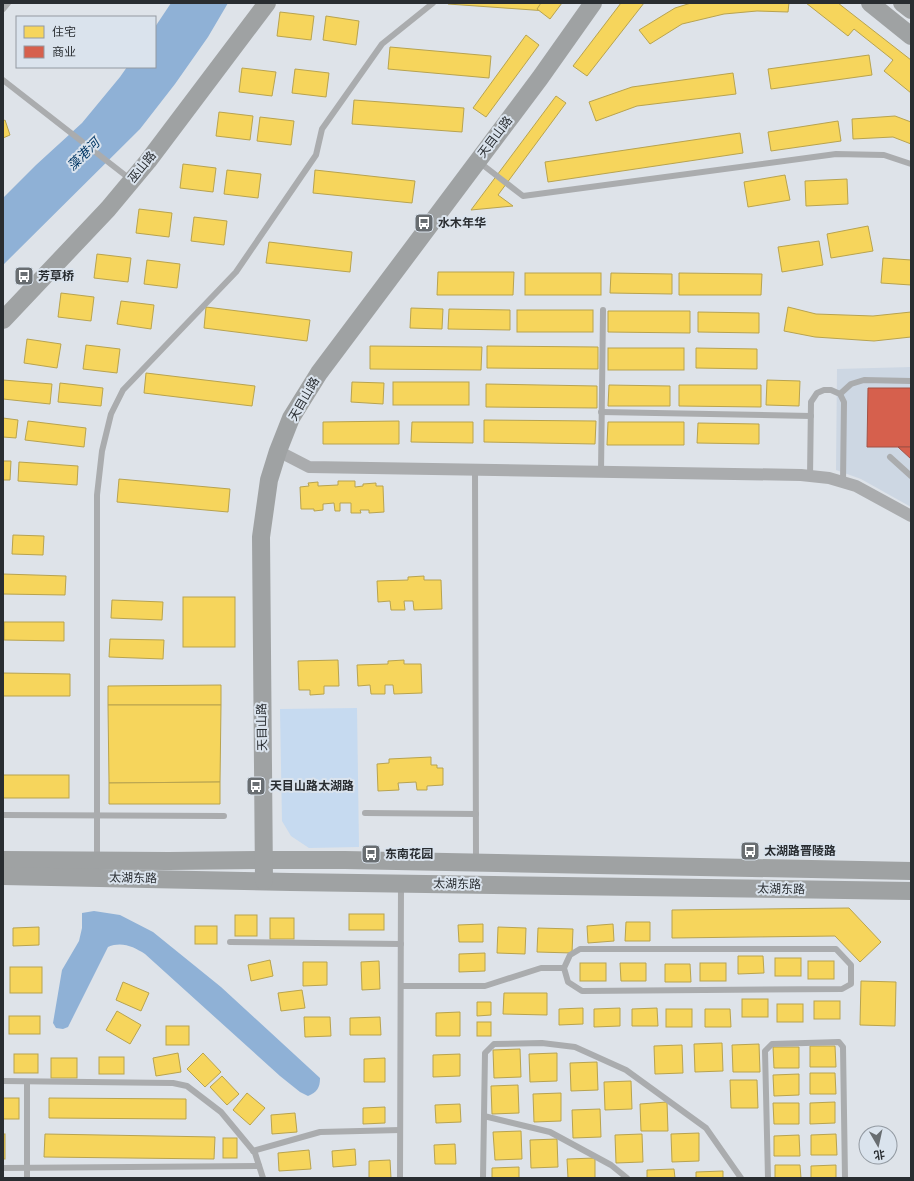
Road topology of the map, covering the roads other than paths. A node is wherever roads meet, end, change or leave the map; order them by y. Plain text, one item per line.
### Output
1 (8, 3) edge
2 (267, 3) edge
3 (433, 3) edge
4 (593, 3) edge
5 (870, 3) edge
6 (903, 3) edge
7 (3, 9) edge
8 (911, 10) edge
9 (911, 36) edge
10 (3, 80) edge
11 (477, 161) junction
12 (911, 164) edge
13 (126, 176) junction
14 (603, 310) dead end
15 (3, 320) edge
16 (911, 381) edge
17 (840, 394) junction
18 (602, 412) junction
19 (811, 416) junction
20 (278, 451) junction
21 (890, 457) dead end
22 (476, 470) junction
23 (601, 472) junction
24 (911, 476) edge
25 (810, 477) junction
26 (843, 482) junction
27 (911, 516) edge
28 (365, 813) dead end
29 (476, 814) junction
30 (3, 815) edge
31 (97, 815) junction
32 (224, 816) dead end
33 (3, 860) edge
34 (97, 860) junction
35 (264, 860) junction
36 (476, 863) junction
37 (911, 871) edge
38 (3, 876) edge
39 (264, 881) junction
40 (401, 884) junction
41 (911, 891) edge
42 (230, 942) dead end
43 (401, 944) junction
44 (564, 968) junction
45 (400, 986) junction
46 (3, 1081) edge
47 (27, 1082) junction
48 (484, 1116) junction
49 (400, 1130) junction
50 (253, 1151) junction
51 (259, 1166) junction
52 (3, 1168) edge
53 (27, 1168) junction
54 (27, 1178) edge
55 (263, 1178) edge
56 (400, 1178) edge
57 (483, 1178) edge
58 (627, 1178) edge
59 (741, 1178) edge
60 (768, 1178) edge
61 (845, 1178) edge

1 - 7 lane
2 - 13 main road, 巫山路
3 - 31 lane
4 - 11 main road, 天目山路
5 - 9 main road
6 - 8 main road
10 - 13 lane
11 - 12 lane
11 - 20 main road, 天目山路
13 - 15 main road, 巫山路
14 - 18 lane
16 - 17 lane
17 - 19 lane
17 - 26 lane
18 - 19 lane
18 - 23 lane
19 - 25 lane
20 - 22 street
20 - 35 main road, 天目山路
21 - 24 lane
22 - 23 street
22 - 29 lane
23 - 25 street
25 - 26 street
26 - 27 street
28 - 29 lane
29 - 36 lane
30 - 31 lane
31 - 32 lane
31 - 34 lane
33 - 34 main road, 太湖东路
34 - 35 main road, 太湖东路
35 - 36 main road, 太湖东路
35 - 39 main road, 天目山路
36 - 37 main road, 太湖东路
38 - 39 main road, 太湖东路
39 - 40 main road, 太湖东路
40 - 41 main road, 太湖东路
40 - 43 lane
42 - 43 lane
43 - 45 lane
44 - 44 lane
44 - 45 lane
45 - 49 lane
46 - 47 lane
47 - 50 lane
47 - 53 lane
48 - 57 lane
48 - 58 lane
48 - 59 lane
49 - 50 lane
49 - 56 lane
50 - 51 lane
51 - 53 lane
51 - 55 lane
52 - 53 lane
53 - 54 lane
60 - 61 lane

